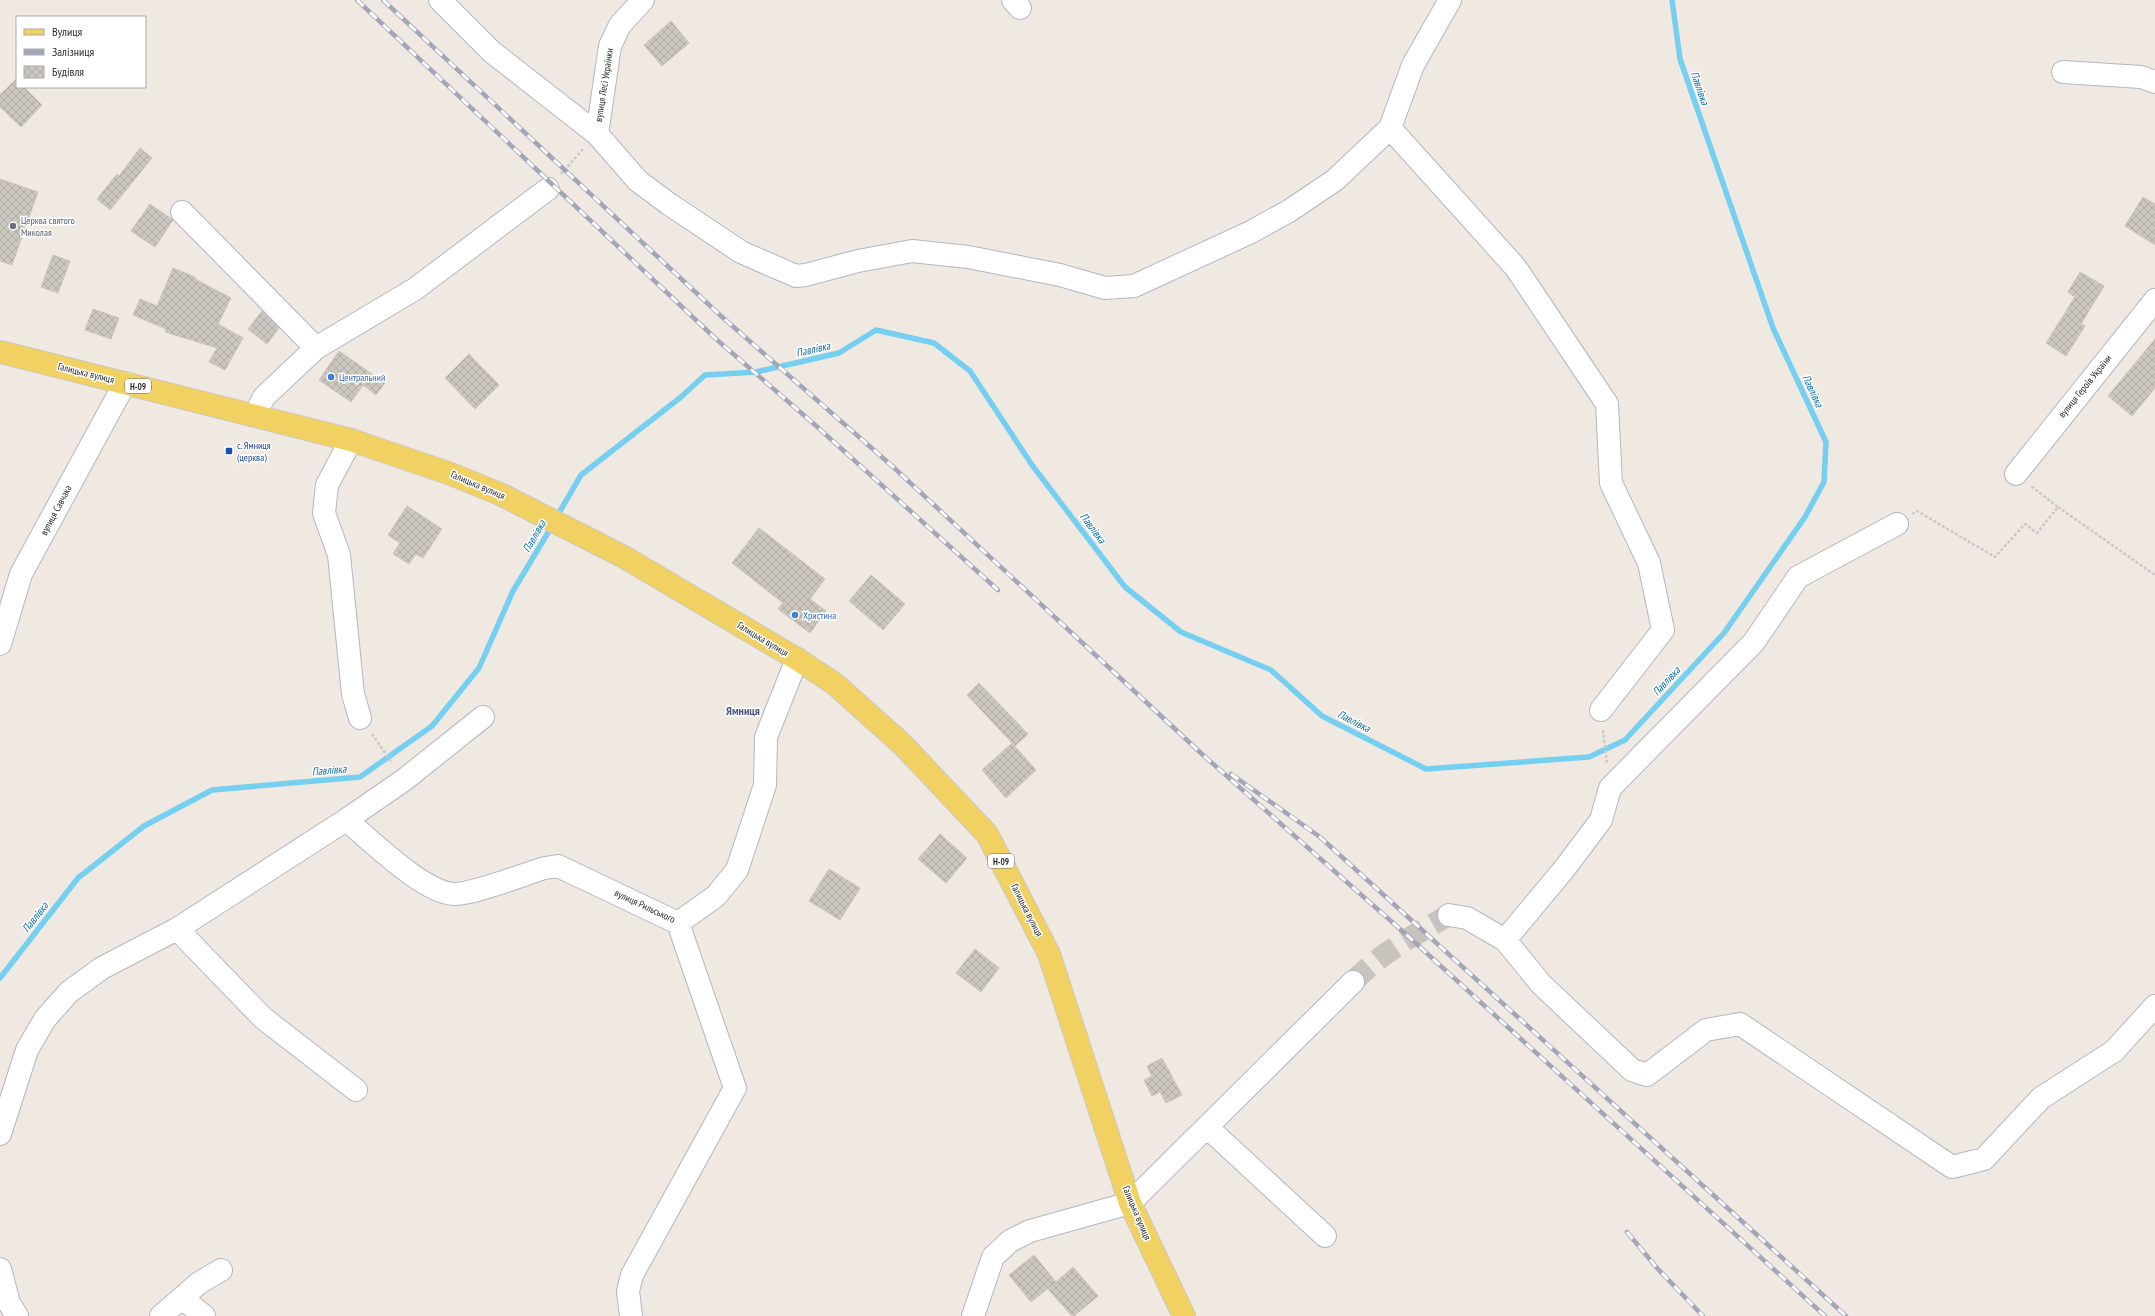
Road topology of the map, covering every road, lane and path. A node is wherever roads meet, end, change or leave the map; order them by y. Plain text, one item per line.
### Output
1 (440, 0) edge
2 (643, 0) edge
3 (1450, 0) edge
4 (2063, 72) dead end
5 (2155, 82) edge
6 (1390, 128) junction
7 (596, 134) junction
8 (548, 189) joint
9 (182, 212) dead end
10 (2155, 300) edge
11 (316, 348) junction
12 (0, 352) edge
13 (125, 383) junction
14 (255, 415) junction
15 (351, 440) junction
16 (2016, 474) joint
17 (2058, 507) junction
18 (1897, 524) joint
19 (2155, 574) edge
20 (0, 644) edge
21 (797, 659) junction
22 (1601, 716) joint
23 (483, 717) dead end
24 (360, 718) joint
25 (1608, 770) dead end
26 (404, 780) junction
27 (346, 820) junction
28 (1449, 915) tunnel mouth
29 (678, 923) junction
30 (177, 929) junction
31 (1505, 940) junction
32 (1353, 982) tunnel mouth
33 (2155, 1006) edge
34 (356, 1090) dead end
35 (1207, 1127) junction
36 (0, 1134) edge
37 (1130, 1203) junction
38 (1325, 1236) dead end
39 (0, 1269) edge
40 (221, 1270) dead end
41 (182, 1298) junction
42 (16, 1316) edge
43 (161, 1316) edge
44 (204, 1316) edge
45 (631, 1316) edge
46 (973, 1316) edge
47 (1184, 1316) edge

1 - 7 street
2 - 7 street, вулиця Лесі Українки
3 - 6 street
4 - 5 street
6 - 7 street
6 - 22 street
7 - 8 path
8 - 11 street
9 - 11 street
10 - 16 street, вулиця Героїв України
11 - 14 street
12 - 13 main road, Галицька вулиця / Н-09
13 - 14 main road, Галицька вулиця / Н-09
13 - 20 street, вулиця Савчака
14 - 15 main road, Галицька вулиця / Н-09
15 - 21 main road, Галицька вулиця / Н-09
15 - 24 street
16 - 17 path
17 - 18 path
17 - 19 path
18 - 31 street
21 - 29 street, вулиця Рильського
21 - 37 main road, Галицька вулиця / Н-09
22 - 25 path
23 - 26 street
24 - 26 path
26 - 27 street
27 - 29 street, вулиця Рильського
27 - 30 street
28 - 31 street
29 - 45 street
30 - 34 street
30 - 36 street
31 - 33 street
32 - 35 street
35 - 37 street
35 - 38 street
37 - 46 street
37 - 47 main road, Галицька вулиця / Н-09
39 - 42 street
40 - 41 street
41 - 43 street
41 - 44 street

